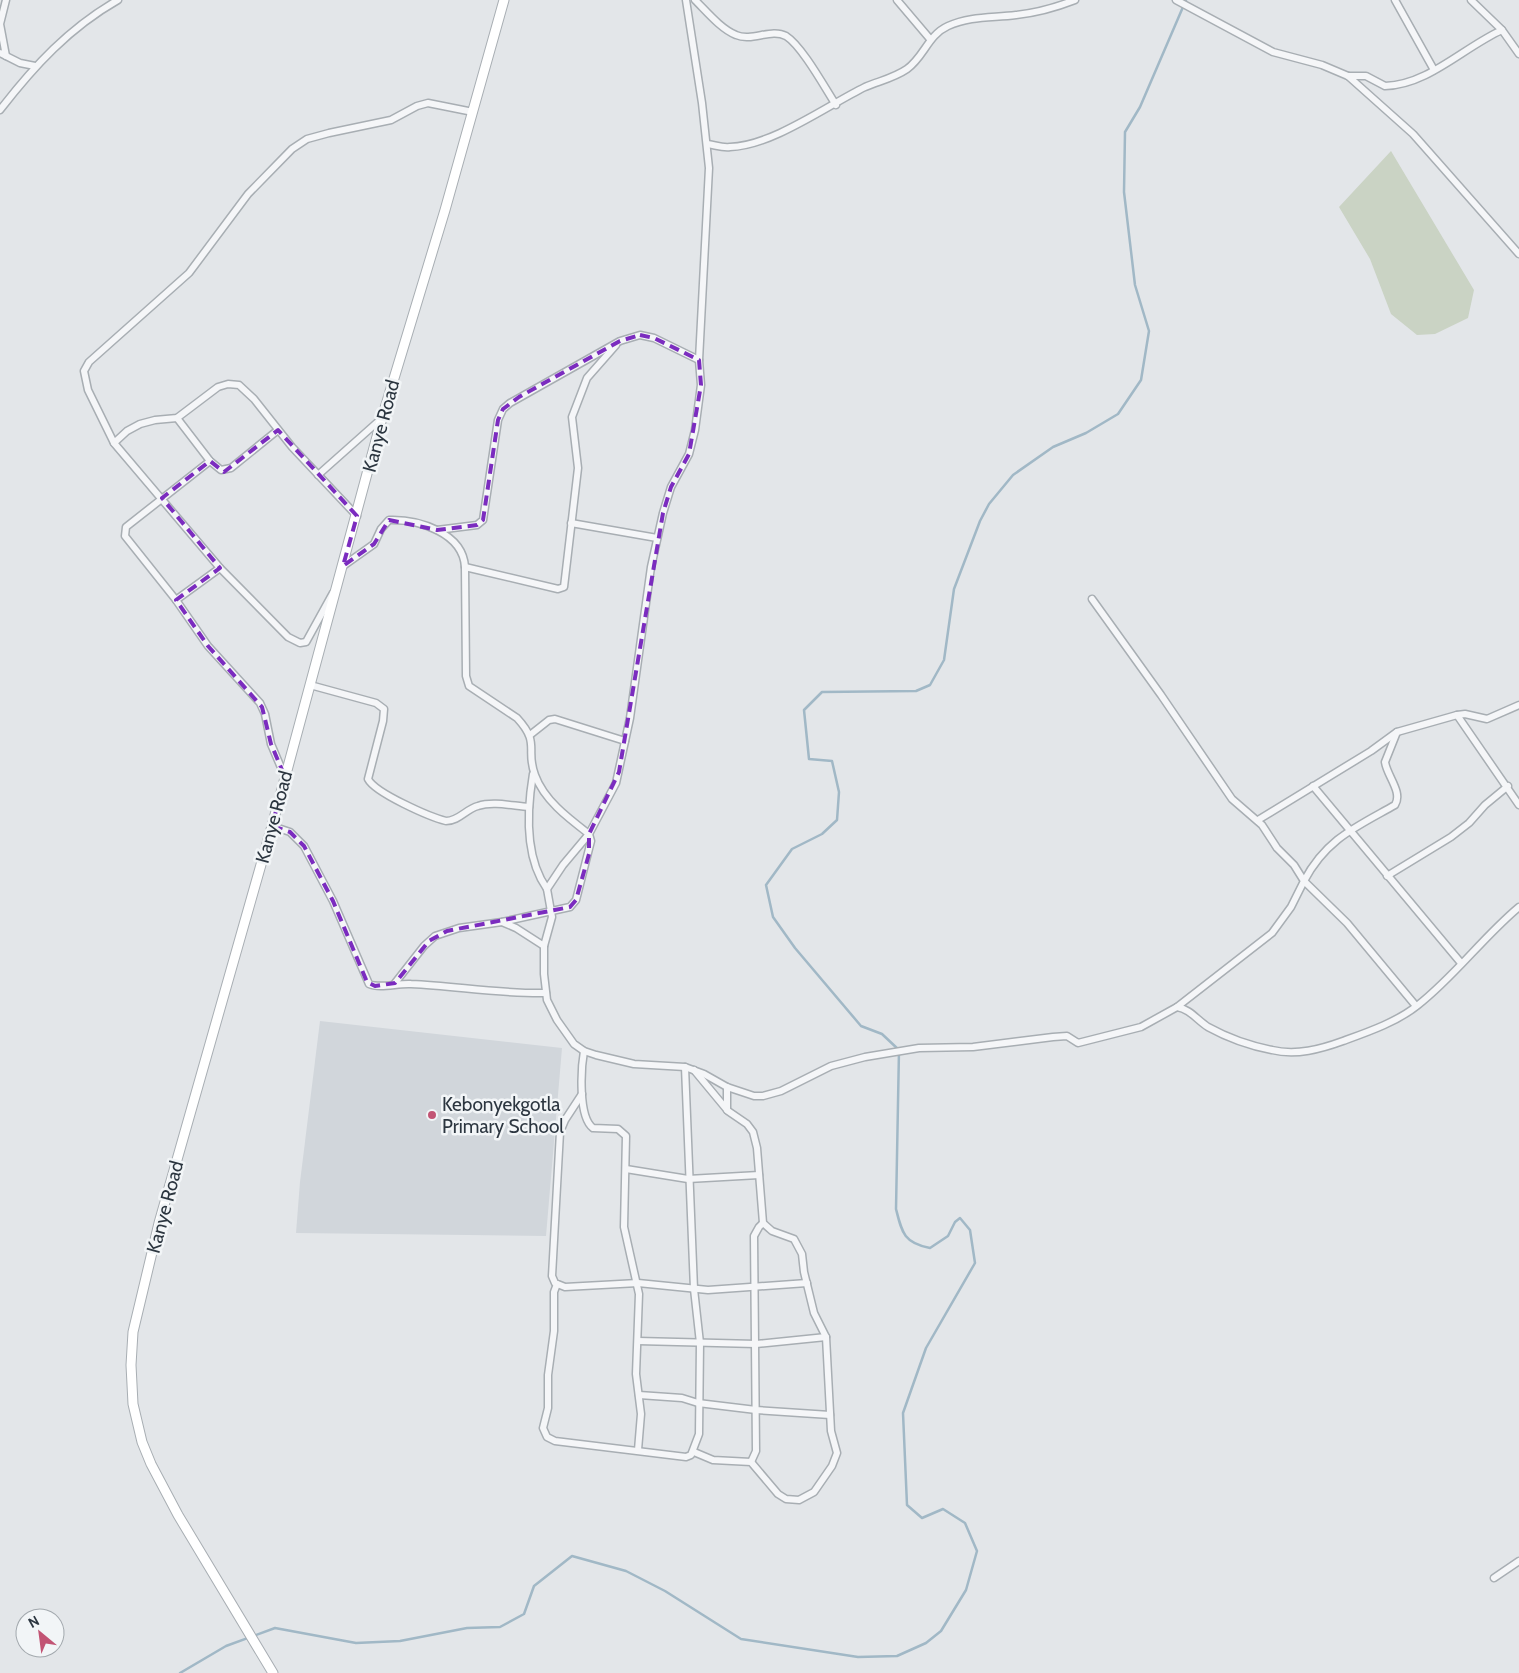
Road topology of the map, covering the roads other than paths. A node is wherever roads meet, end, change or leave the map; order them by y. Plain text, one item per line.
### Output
1 (6, 0) edge
2 (118, 0) edge
3 (504, 0) edge
4 (686, 0) edge
5 (695, 0) edge
6 (897, 0) edge
7 (1075, 0) edge
8 (1176, 0) edge
9 (1395, 0) edge
10 (1471, 0) edge
11 (0, 6) edge
12 (0, 24) edge
13 (1502, 30) junction
14 (930, 39) junction
15 (1518, 50) edge
16 (3, 55) edge
17 (35, 66) junction
18 (1434, 70) junction
19 (1348, 76) junction
20 (836, 105) junction
21 (0, 110) edge
22 (473, 112) junction
23 (707, 144) junction
24 (1519, 254) edge
25 (620, 341) junction
26 (699, 360) junction
27 (177, 418) junction
28 (382, 418) junction
29 (278, 430) junction
30 (114, 443) junction
31 (210, 461) junction
32 (318, 474) junction
33 (162, 498) junction
34 (357, 516) junction
35 (571, 523) junction
36 (437, 530) junction
37 (657, 538) junction
38 (343, 566) junction
39 (465, 567) junction
40 (220, 568) junction
41 (336, 588) junction
42 (1092, 599) dead end
43 (176, 600) junction
44 (310, 685) junction
45 (1519, 705) edge
46 (1457, 715) junction
47 (1397, 732) junction
48 (530, 735) junction
49 (625, 741) junction
50 (534, 773) junction
51 (285, 777) junction
52 (1314, 786) junction
53 (1508, 786) junction
54 (1519, 805) edge
55 (529, 807) junction
56 (1258, 820) junction
57 (272, 826) junction
58 (1351, 830) junction
59 (589, 834) junction
60 (1387, 876) junction
61 (1304, 881) junction
62 (547, 889) junction
63 (1519, 907) edge
64 (551, 911) junction
65 (502, 922) junction
66 (544, 946) junction
67 (1461, 964) junction
68 (395, 983) junction
69 (546, 992) junction
70 (1416, 1006) junction
71 (1177, 1007) junction
72 (584, 1051) junction
73 (685, 1067) junction
74 (693, 1069) junction
75 (726, 1088) junction
76 (742, 1093) junction
77 (582, 1094) junction
78 (728, 1102) junction
79 (727, 1110) junction
80 (626, 1170) junction
81 (759, 1175) junction
82 (688, 1179) junction
83 (763, 1223) junction
84 (638, 1283) junction
85 (806, 1283) junction
86 (557, 1284) junction
87 (694, 1288) junction
88 (755, 1288) junction
89 (826, 1337) junction
90 (638, 1341) junction
91 (700, 1343) junction
92 (756, 1344) junction
93 (639, 1395) junction
94 (698, 1403) junction
95 (756, 1410) junction
96 (830, 1415) junction
97 (638, 1450) junction
98 (694, 1452) junction
99 (751, 1462) junction
100 (1519, 1561) edge
101 (1494, 1578) dead end
102 (272, 1671) edge

1 - 11 street
1 - 12 street
2 - 17 street
3 - 22 main road, Kanye Road
4 - 23 street
5 - 20 street
6 - 14 street
7 - 14 street
8 - 19 street
9 - 18 street
10 - 13 street
12 - 16 street
13 - 15 street
13 - 18 street
14 - 20 street
16 - 17 street
17 - 21 street
18 - 19 street
19 - 24 street
20 - 23 street
22 - 28 main road, Kanye Road
22 - 30 street
23 - 26 street
25 - 26 street
25 - 35 street
25 - 36 street
26 - 37 street
27 - 29 street
27 - 30 street
27 - 31 street
28 - 32 street
28 - 34 main road, Kanye Road
29 - 31 street
29 - 32 street
30 - 33 street
31 - 33 street
32 - 34 street
33 - 40 street
33 - 43 street
34 - 38 main road, Kanye Road
35 - 37 street
35 - 39 street
36 - 38 street
36 - 39 street
37 - 49 street
38 - 41 main road, Kanye Road
39 - 48 street
40 - 41 street
40 - 43 street
41 - 44 main road, Kanye Road
42 - 56 street
43 - 51 street
44 - 51 main road, Kanye Road
44 - 55 street
45 - 46 street
46 - 47 street
46 - 53 street
47 - 52 street
47 - 58 street
48 - 49 street
48 - 50 street
49 - 59 street
50 - 55 street
50 - 59 street
51 - 57 main road, Kanye Road
52 - 56 street
52 - 58 street
53 - 54 street
53 - 60 street
55 - 62 street
56 - 61 street
57 - 68 street
57 - 102 main road, Kanye Road
58 - 60 street
58 - 61 street
59 - 62 street
59 - 64 street
60 - 67 street
61 - 70 street
61 - 71 street
62 - 64 street
63 - 67 street
64 - 65 street
64 - 66 street
65 - 66 street
65 - 68 street
66 - 69 street
67 - 70 street
68 - 69 street
69 - 72 street
70 - 71 street
71 - 76 street
72 - 73 street
72 - 77 street
73 - 74 street
73 - 82 street
74 - 75 street
74 - 79 street
75 - 76 street
75 - 78 street
76 - 78 street
77 - 80 street
77 - 86 street
78 - 79 street
79 - 81 street
80 - 82 street
80 - 84 street
81 - 82 street
81 - 83 street
82 - 87 street
83 - 85 street
83 - 88 street
84 - 86 street
84 - 87 street
84 - 90 street
85 - 88 street
85 - 89 street
86 - 97 street
87 - 88 street
87 - 91 street
88 - 92 street
89 - 92 street
89 - 96 street
90 - 91 street
90 - 93 street
91 - 92 street
91 - 94 street
92 - 95 street
93 - 94 street
93 - 97 street
94 - 95 street
94 - 98 street
95 - 96 street
95 - 99 street
96 - 99 street
97 - 98 street
98 - 99 street
100 - 101 street

